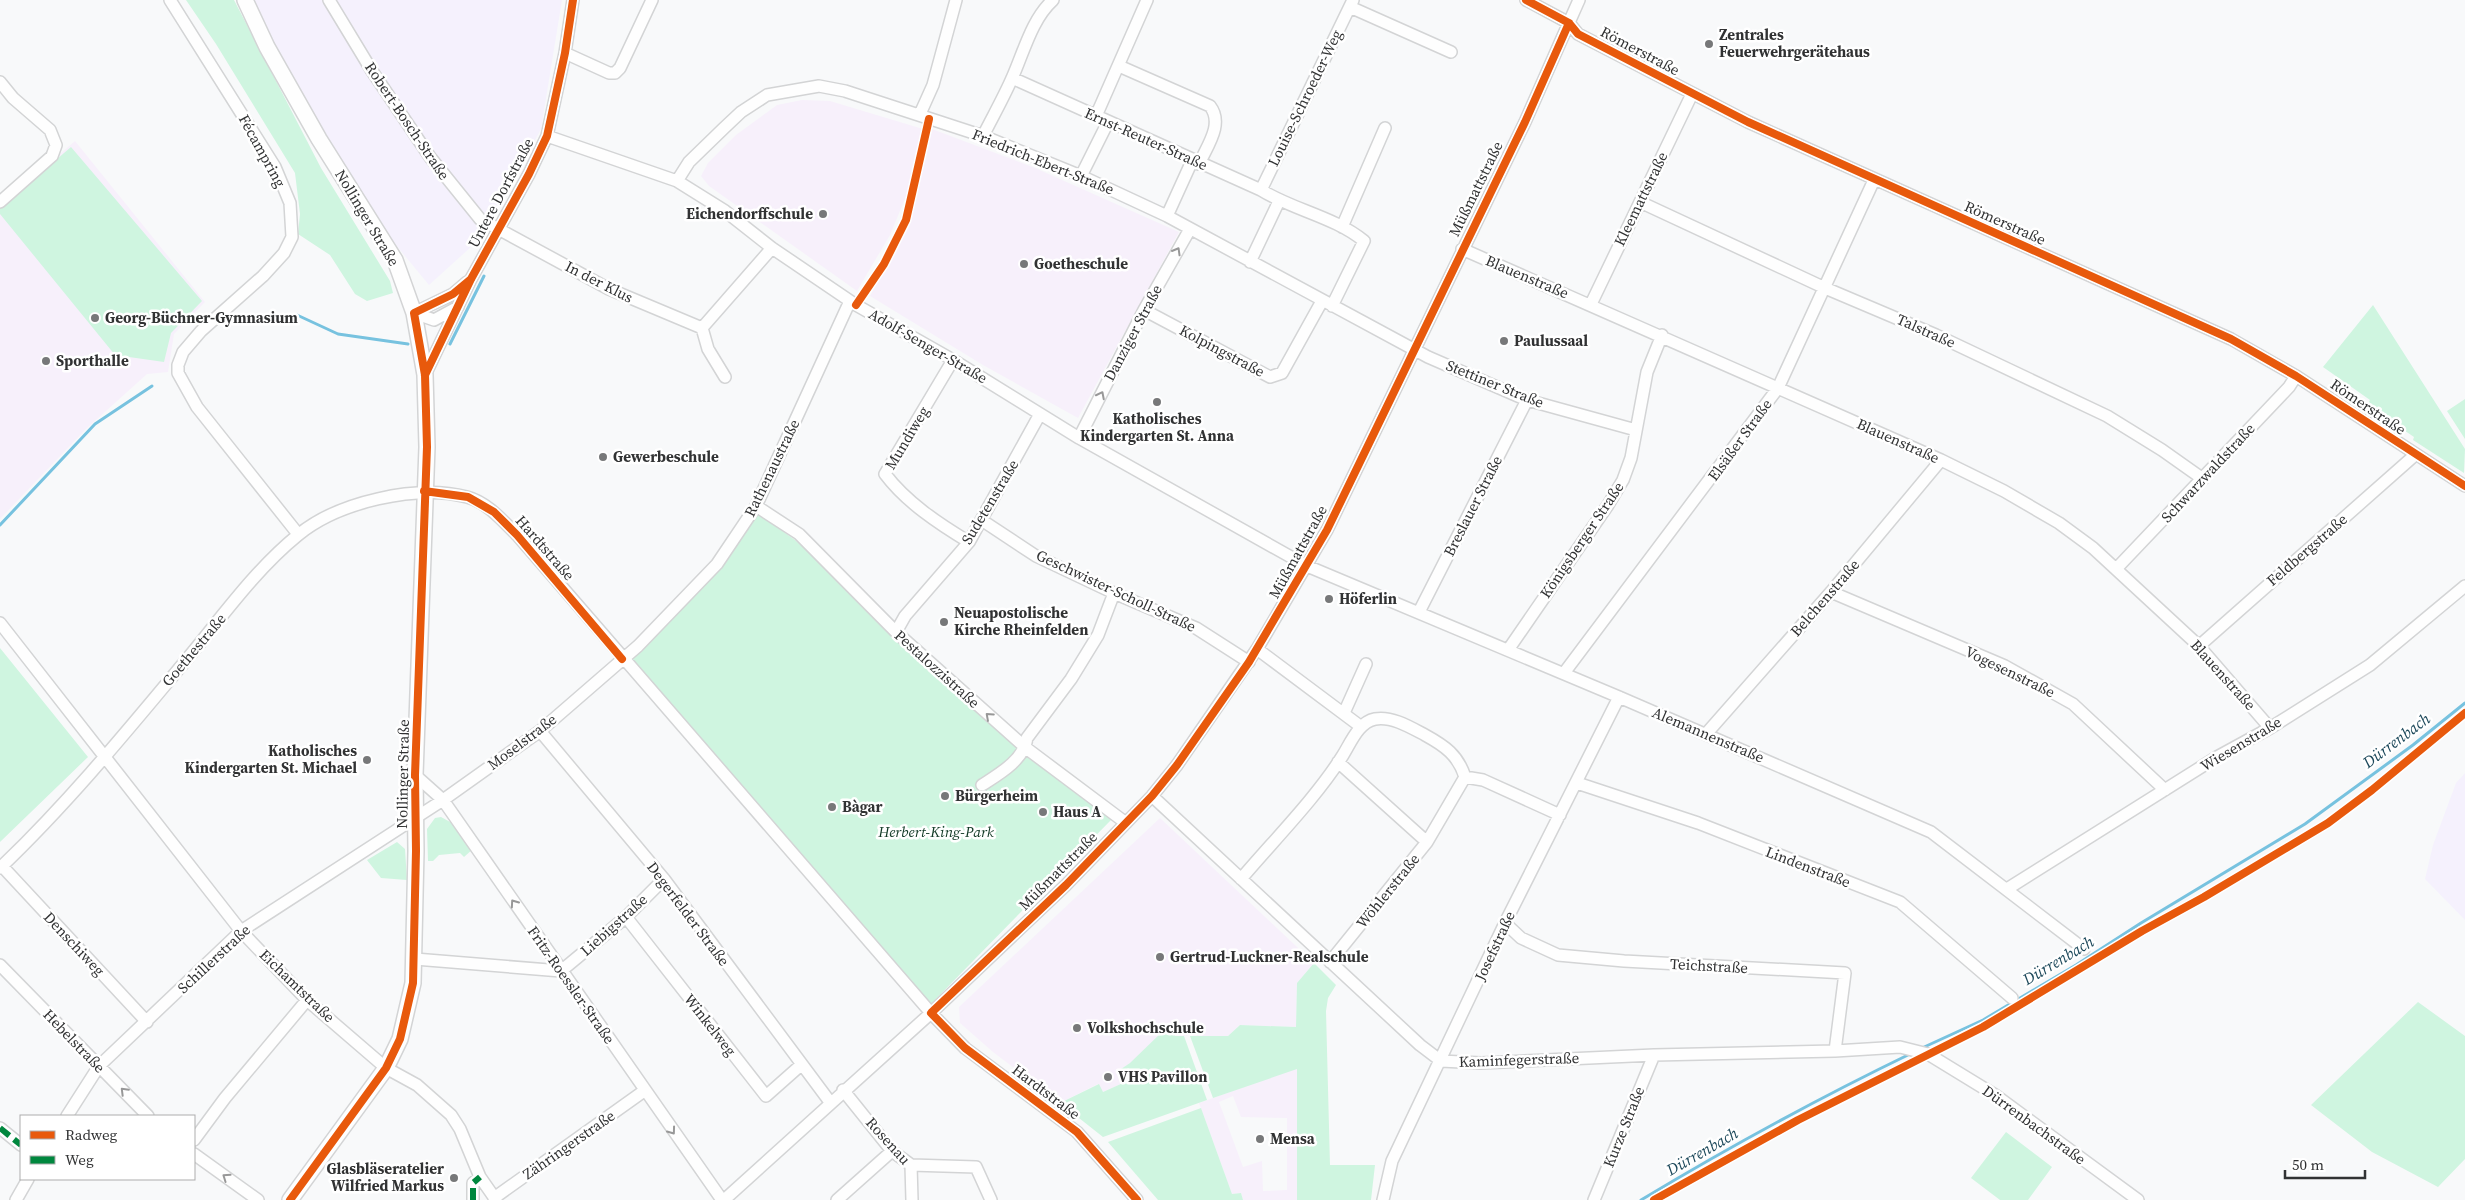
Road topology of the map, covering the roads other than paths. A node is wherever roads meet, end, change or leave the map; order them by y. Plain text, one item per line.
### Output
1 (170, 0) edge
2 (245, 0) edge
3 (329, 0) edge
4 (573, 0) edge
5 (652, 0) edge
6 (956, 0) edge
7 (1053, 0) edge
8 (1147, 0) edge
9 (1526, 0) edge
10 (1579, 0) edge
11 (1352, 3) edge
12 (1569, 23) junction
13 (1451, 52) dead end
14 (565, 53) junction
15 (1119, 66) junction
16 (1012, 78) junction
17 (0, 82) edge
18 (1692, 94) junction
19 (920, 114) junction
20 (1096, 116) junction
21 (1108, 122) junction
22 (1385, 128) dead end
23 (547, 136) junction
24 (983, 136) junction
25 (1196, 162) junction
26 (1081, 176) junction
27 (1874, 180) junction
28 (677, 181) junction
29 (1261, 190) junction
30 (1279, 201) junction
31 (0, 202) edge
32 (1640, 202) junction
33 (1167, 216) junction
34 (1342, 227) junction
35 (499, 228) junction
36 (1190, 229) junction
37 (772, 248) junction
38 (1462, 249) junction
39 (1250, 262) junction
40 (471, 279) junction
41 (1825, 288) junction
42 (850, 301) junction
43 (1327, 303) junction
44 (1591, 304) junction
45 (458, 307) junction
46 (1144, 310) junction
47 (414, 313) junction
48 (702, 328) junction
49 (1662, 335) junction
50 (1412, 350) junction
51 (954, 360) junction
52 (425, 375) junction
53 (2296, 376) junction
54 (725, 377) dead end
55 (1778, 388) junction
56 (1527, 400) junction
57 (1040, 414) junction
58 (1636, 430) junction
59 (1079, 438) junction
60 (2415, 455) junction
61 (1941, 460) junction
62 (2203, 479) junction
63 (2465, 486) edge
64 (424, 491) junction
65 (756, 506) junction
66 (982, 521) junction
67 (298, 534) junction
68 (969, 542) junction
69 (1307, 566) junction
70 (2116, 569) junction
71 (2465, 586) edge
72 (1830, 592) junction
73 (1114, 593) junction
74 (1419, 612) junction
75 (0, 623) edge
76 (896, 632) junction
77 (2199, 646) junction
78 (1257, 649) junction
79 (1508, 650) junction
80 (622, 659) junction
81 (1249, 662) junction
82 (1366, 664) dead end
83 (1564, 673) junction
84 (1619, 697) junction
85 (1344, 713) junction
86 (1360, 726) junction
87 (2270, 728) junction
88 (540, 730) junction
89 (1706, 734) junction
90 (1026, 748) junction
91 (104, 758) junction
92 (1338, 762) junction
93 (415, 775) junction
94 (1465, 777) junction
95 (1577, 783) junction
96 (982, 785) dead end
97 (2164, 790) junction
98 (1152, 796) junction
99 (443, 800) junction
100 (1560, 815) junction
101 (415, 817) junction
102 (1126, 823) junction
103 (1427, 842) junction
104 (1, 867) edge
105 (664, 879) junction
106 (1242, 879) junction
107 (2007, 889) junction
108 (626, 917) junction
109 (1505, 923) junction
110 (241, 931) junction
111 (2084, 949) dead end
112 (415, 959) junction
113 (1330, 962) junction
114 (0, 965) edge
115 (561, 972) junction
116 (2012, 998) dead end
117 (307, 1000) junction
118 (931, 1013) junction
119 (147, 1022) junction
120 (1835, 1052) junction
121 (1928, 1054) joint
122 (1654, 1055) junction
123 (1441, 1061) junction
124 (801, 1065) junction
125 (99, 1066) junction
126 (386, 1068) junction
127 (844, 1090) junction
128 (644, 1091) junction
129 (830, 1102) junction
130 (68, 1115) edge
131 (147, 1115) edge
132 (0, 1128) edge
133 (195, 1139) edge
134 (20, 1143) edge
135 (892, 1151) junction
136 (195, 1155) edge
137 (911, 1165) junction
138 (480, 1177) junction
139 (27, 1180) edge
140 (495, 1199) edge
141 (16, 1200) edge
142 (258, 1200) edge
143 (290, 1200) edge
144 (473, 1200) edge
145 (723, 1200) edge
146 (837, 1200) edge
147 (912, 1200) edge
148 (991, 1200) edge
149 (1137, 1200) edge
150 (1383, 1200) edge
151 (1594, 1200) edge
152 (2138, 1200) edge

1 - 67 street, Fécampring
2 - 47 main road, Nollinger Straße
3 - 35 street, Robert-Bosch-Straße
4 - 14 street, Untere Dorfstraße
5 - 14 street
6 - 19 street
7 - 16 street
8 - 15 street
9 - 12 street, Römerstraße
10 - 12 street, Müßmattstraße
11 - 13 street, Louise-Schroeder-Weg
11 - 29 street, Louise-Schroeder-Weg
12 - 18 street, Römerstraße
12 - 38 street, Müßmattstraße
14 - 23 street, Untere Dorfstraße
15 - 20 street
15 - 25 street
16 - 20 street, Ernst-Reuter-Straße
16 - 24 street
17 - 31 street
18 - 27 street, Römerstraße
18 - 32 street, Kleemattstraße
19 - 24 street, Friedrich-Ebert-Straße
19 - 28 street, Friedrich-Ebert-Straße
20 - 21 street, Ernst-Reuter-Straße
21 - 25 street, Ernst-Reuter-Straße
21 - 26 street
22 - 34 street
23 - 28 street, Adolf-Senger-Straße
23 - 35 street, Untere Dorfstraße
24 - 26 street, Friedrich-Ebert-Straße
25 - 29 street, Ernst-Reuter-Straße
25 - 33 street
26 - 33 street, Friedrich-Ebert-Straße
27 - 41 street, Elsäßer Straße
27 - 53 street, Römerstraße
28 - 37 street, Adolf-Senger-Straße
29 - 30 street, Ernst-Reuter-Straße
30 - 34 street, Ernst-Reuter-Straße
30 - 39 street
32 - 41 street, Talstraße
32 - 44 street, Kleemattstraße
33 - 36 street, Friedrich-Ebert-Straße
34 - 43 street, Ernst-Reuter-Straße
35 - 40 street, Untere Dorfstraße
35 - 48 street, In der Klus
36 - 39 street, Friedrich-Ebert-Straße
46 -> 36 street, Danziger Straße
37 - 42 street, Adolf-Senger-Straße
37 - 48 street
38 - 44 street, Blauenstraße
38 - 50 street, Müßmattstraße
39 - 43 street, Friedrich-Ebert-Straße
40 - 45 street, Untere Dorfstraße
40 - 47 street, Untere Dorfstraße
41 - 55 street, Elsäßer Straße
41 - 62 street, Talstraße
42 - 51 street, Adolf-Senger-Straße
42 - 65 street, Rathenaustraße
43 - 46 street, Kolpingstraße
43 - 50 street, Friedrich-Ebert-Straße
44 - 49 street, Blauenstraße
45 - 47 street
45 - 52 street, Untere Dorfstraße
59 -> 46 street, Danziger Straße
47 - 52 main road, Nollinger Straße
48 - 54 street
49 - 55 street, Blauenstraße
49 - 58 street, Königsberger Straße
50 - 56 street, Stettiner Straße
50 - 69 street, Müßmattstraße
51 - 57 street, Adolf-Senger-Straße
51 - 68 street, Mundiweg
52 - 64 main road, Nollinger Straße
53 - 60 street, Römerstraße
53 - 62 street, Schwarzwaldstraße
55 - 61 street, Blauenstraße
55 - 83 street, Elsäßer Straße
56 - 58 street, Stettiner Straße
56 - 74 street, Breslauer Straße
57 - 59 street, Adolf-Senger-Straße
57 - 66 street, Sudetenstraße
58 - 79 street, Königsberger Straße
59 - 69 street, Adolf-Senger-Straße
60 - 63 street, Römerstraße
60 - 77 street, Feldbergstraße
61 - 70 street, Blauenstraße
61 - 72 street, Belchenstraße
62 - 70 street, Schwarzwaldstraße
64 - 67 street, Goethestraße
64 - 80 street, Hardtstraße
64 - 93 main road, Nollinger Straße
65 - 76 street, Pestalozzistraße
65 - 80 street, Rathenaustraße
66 - 68 street, Sudetenstraße
66 - 73 street, Geschwister-Scholl-Straße
67 - 91 street, Goethestraße
68 - 76 street, Sudetenstraße
69 - 74 street, Alemannenstraße
69 - 78 street, Müßmattstraße
70 - 77 street, Blauenstraße
71 - 87 street, Wiesenstraße
72 - 89 street, Belchenstraße
72 - 97 street, Vogesenstraße
73 - 81 street, Geschwister-Scholl-Straße
73 - 90 street
74 - 79 street, Alemannenstraße
75 - 91 street, Eichamtstraße
90 -> 76 street, Pestalozzistraße
77 - 87 street, Blauenstraße
78 - 81 street, Müßmattstraße
78 - 85 street
79 - 83 street, Alemannenstraße
80 - 88 street, Moselstraße
80 - 118 street, Hardtstraße
81 - 98 street, Müßmattstraße
82 - 85 street
83 - 84 street, Alemannenstraße
84 - 89 street, Alemannenstraße
84 - 95 street, Josefstraße
85 - 86 street
86 - 92 street
86 - 94 street
87 - 97 street, Wiesenstraße
88 - 99 street, Moselstraße
88 - 105 street, Degerfelder Straße
89 - 107 street, Alemannenstraße
90 - 96 street
90 - 102 street, Pestalozzistraße
91 - 104 street, Goethestraße
91 - 110 street, Eichamtstraße
92 - 103 street, Wöhlerstraße
92 - 106 street
93 - 99 street, Fritz-Roessler-Straße
93 - 101 main road, Nollinger Straße
94 - 100 street
94 - 103 street, Wöhlerstraße
95 - 100 street, Josefstraße
95 - 116 street, Lindenstraße
97 - 107 street, Wiesenstraße
98 - 102 street, Müßmattstraße
98 - 106 street, Kaminfegerstraße
99 - 101 street, Moselstraße
115 -> 99 street, Fritz-Roessler-Straße
100 - 109 street, Josefstraße
101 - 110 street, Schillerstraße
101 - 112 main road, Nollinger Straße
102 - 118 street, Müßmattstraße
103 - 113 street, Wöhlerstraße
104 - 119 street, Denschiweg
105 - 108 street, Liebigstraße
105 - 124 street, Degerfelder Straße
106 - 113 street, Kaminfegerstraße
107 - 111 street, Alemannenstraße
108 - 115 street, Liebigstraße
108 - 124 street, Winkelweg
109 - 120 street, Teichstraße
109 - 123 street, Josefstraße
110 - 117 street, Eichamtstraße
110 - 119 street, Schillerstraße
112 - 115 street
112 - 126 main road, Nollinger Straße
113 - 123 street, Kaminfegerstraße
114 - 125 street, Hebelstraße
115 - 128 street, Fritz-Roessler-Straße
117 - 126 street, Eichamtstraße
117 - 133 street
118 - 127 street, Müßmattstraße
118 - 149 street, Hardtstraße
119 - 125 street, Schillerstraße
120 - 121 street, Kaminfegerstraße
120 - 122 street, Kaminfegerstraße
121 - 152 street, Dürrenbachstraße
122 - 123 street, Kaminfegerstraße
122 - 151 street, Kurze Straße
123 - 150 street, Josefstraße
124 - 129 street, Degerfelder Straße
125 - 130 street, Schillerstraße
131 -> 125 street, Hebelstraße
126 - 138 street, Eichamtstraße
126 - 143 main road, Nollinger Straße
127 - 129 street, Müßmattstraße
127 - 135 street, Rosenau
128 - 140 street, Zähringerstraße
128 -> 145 street, Fritz-Roessler-Straße
129 - 145 street, Müßmattstraße
132 - 134 street
135 - 137 street, Rosenau
135 - 146 street
142 -> 136 street
137 - 147 street, Rosenau
137 - 148 street
138 - 140 street, Eichamtstraße
138 - 144 street
139 - 141 street

